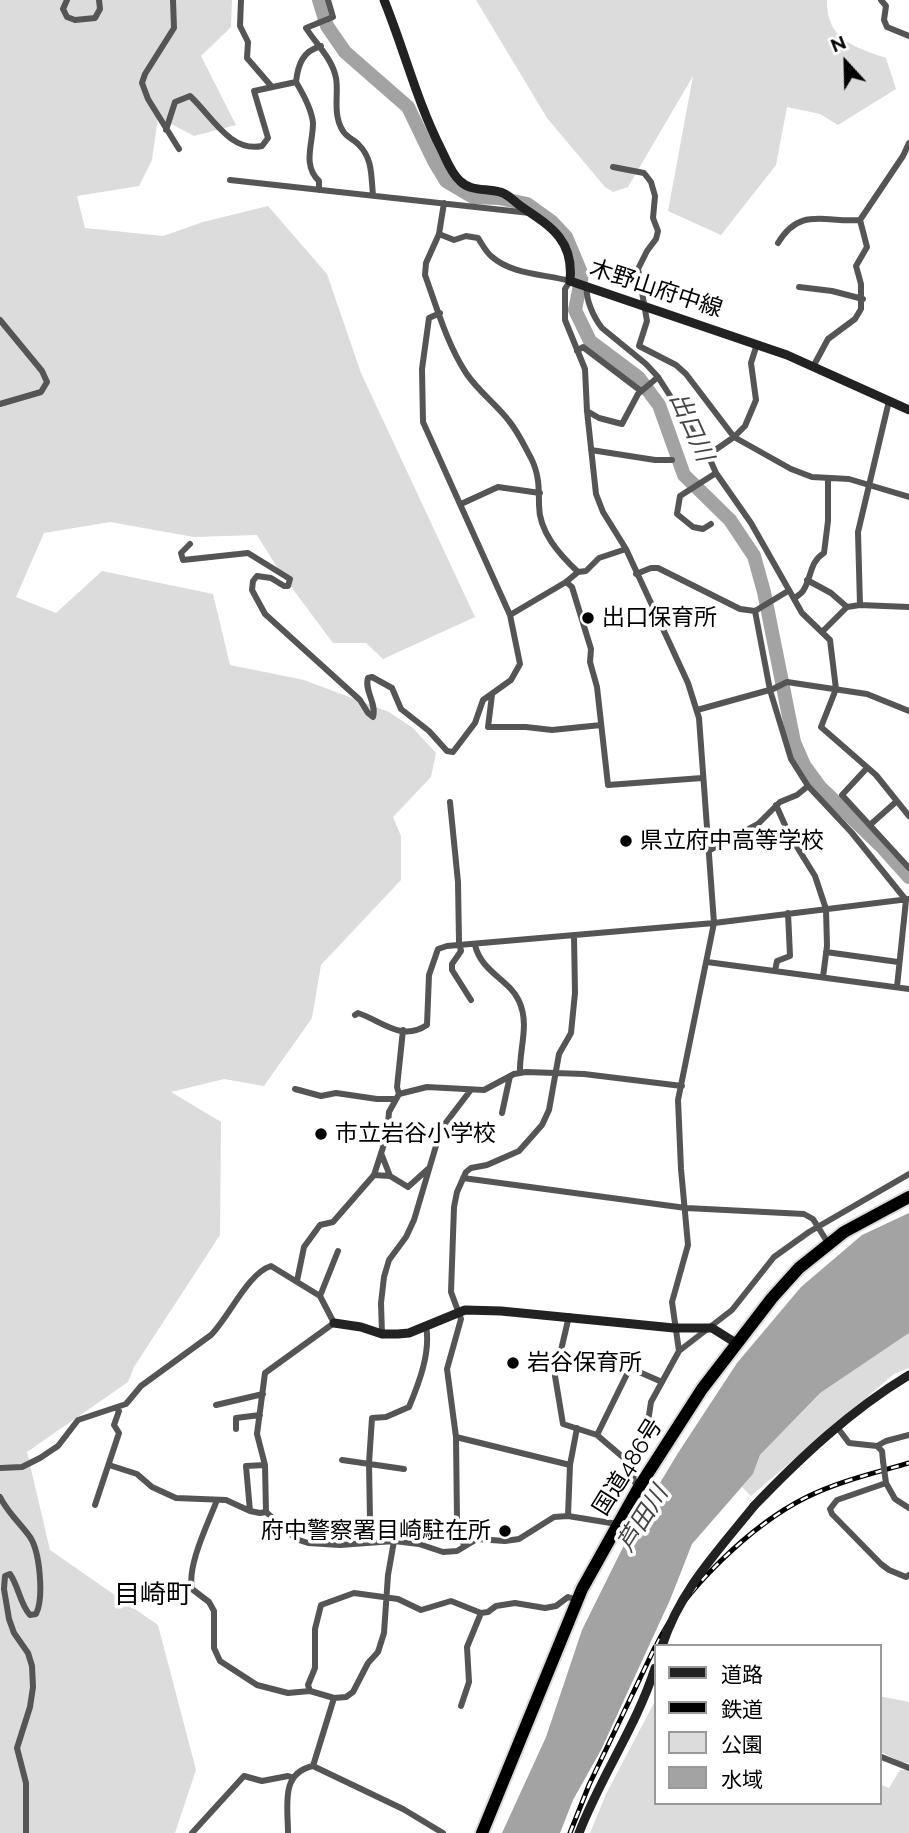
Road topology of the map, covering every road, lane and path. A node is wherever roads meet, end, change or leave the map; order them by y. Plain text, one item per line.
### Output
1 (67, 0) edge
2 (99, 0) edge
3 (173, 0) edge
4 (241, 0) edge
5 (328, 0) edge
6 (384, 0) edge
7 (881, 0) edge
8 (909, 36) edge
9 (321, 46) junction
10 (296, 82) junction
11 (272, 87) junction
12 (166, 130) junction
13 (909, 143) edge
14 (179, 149) dead end
15 (613, 167) dead end
16 (230, 180) dead end
17 (319, 190) junction
18 (373, 195) junction
19 (444, 203) junction
20 (532, 213) junction
21 (860, 220) junction
22 (439, 234) junction
23 (778, 243) dead end
24 (572, 282) junction
25 (587, 286) junction
26 (799, 287) dead end
27 (863, 299) junction
28 (643, 306) junction
29 (440, 313) junction
30 (0, 320) edge
31 (757, 344) junction
32 (577, 351) junction
33 (814, 365) junction
34 (655, 380) junction
35 (641, 391) junction
36 (889, 401) junction
37 (0, 404) edge
38 (909, 410) edge
39 (587, 411) junction
40 (734, 438) junction
41 (591, 450) junction
42 (708, 455) junction
43 (672, 460) dead end
44 (716, 472) junction
45 (828, 478) junction
46 (870, 486) junction
47 (540, 493) junction
48 (909, 497) edge
49 (461, 504) junction
50 (711, 524) dead end
51 (190, 544) dead end
52 (626, 549) junction
53 (578, 572) junction
54 (636, 574) junction
55 (807, 580) junction
56 (566, 582) junction
57 (788, 591) junction
58 (794, 599) junction
59 (860, 605) junction
60 (847, 607) junction
61 (909, 607) edge
62 (755, 611) junction
63 (510, 615) junction
64 (823, 631) junction
65 (771, 689) junction
66 (836, 689) junction
67 (492, 695) junction
68 (697, 710) junction
69 (909, 711) edge
70 (475, 723) junction
71 (601, 725) junction
72 (488, 727) junction
73 (867, 768) junction
74 (702, 778) junction
75 (808, 786) junction
76 (897, 801) junction
77 (450, 802) dead end
78 (776, 805) junction
79 (909, 816) edge
80 (871, 824) junction
81 (708, 850) junction
82 (909, 868) edge
83 (908, 900) edge
84 (826, 908) junction
85 (788, 913) junction
86 (714, 923) junction
87 (574, 935) junction
88 (475, 945) junction
89 (461, 946) junction
90 (826, 952) junction
91 (900, 952) junction
92 (909, 953) edge
93 (707, 962) junction
94 (898, 962) junction
95 (775, 971) junction
96 (823, 977) junction
97 (897, 987) junction
98 (909, 989) edge
99 (471, 1000) dead end
100 (355, 1015) dead end
101 (403, 1030) junction
102 (520, 1073) junction
103 (554, 1075) junction
104 (510, 1076) junction
105 (682, 1086) junction
106 (295, 1089) dead end
107 (470, 1091) junction
108 (397, 1096) junction
109 (502, 1113) dead end
110 (381, 1153) junction
111 (428, 1169) junction
112 (909, 1174) edge
113 (374, 1175) junction
114 (390, 1176) junction
115 (463, 1178) junction
116 (909, 1197) edge
117 (686, 1208) junction
118 (819, 1226) junction
119 (828, 1243) junction
120 (338, 1251) dead end
121 (296, 1281) junction
122 (320, 1296) junction
123 (460, 1312) junction
124 (569, 1316) junction
125 (334, 1323) junction
126 (426, 1326) junction
127 (674, 1328) junction
128 (707, 1328) junction
129 (382, 1334) junction
130 (736, 1343) junction
131 (678, 1351) junction
132 (909, 1374) edge
133 (662, 1382) junction
134 (263, 1394) junction
135 (216, 1405) dead end
136 (116, 1408) junction
137 (260, 1415) junction
138 (837, 1427) junction
139 (577, 1428) junction
140 (236, 1429) dead end
141 (597, 1435) junction
142 (909, 1435) edge
143 (456, 1437) junction
144 (877, 1446) junction
145 (342, 1460) dead end
146 (369, 1463) junction
147 (108, 1465) junction
148 (265, 1465) junction
149 (570, 1465) junction
150 (632, 1465) junction
151 (0, 1468) edge
152 (404, 1469) dead end
153 (886, 1483) junction
154 (639, 1487) junction
155 (0, 1497) edge
156 (217, 1500) junction
157 (95, 1505) dead end
158 (909, 1508) edge
159 (250, 1511) junction
160 (266, 1512) junction
161 (568, 1516) junction
162 (617, 1524) junction
163 (394, 1541) junction
164 (364, 1542) junction
165 (464, 1546) junction
166 (909, 1575) edge
167 (386, 1598) junction
168 (577, 1600) junction
169 (481, 1613) junction
170 (663, 1644) edge
171 (654, 1671) edge
172 (310, 1691) junction
173 (334, 1698) junction
174 (461, 1706) dead end
175 (881, 1757) edge
176 (313, 1766) junction
177 (909, 1768) edge
178 (291, 1777) junction
179 (26, 1833) edge
180 (192, 1833) edge
181 (288, 1833) edge
182 (443, 1833) edge
183 (482, 1833) edge
184 (579, 1833) edge

1 - 2 street
3 - 12 street
4 - 11 street
5 - 9 street
6 - 20 street, 木野山府中線
7 - 8 street
9 - 10 street
9 - 18 street
10 - 11 street
10 - 17 street
11 - 12 street
12 - 14 street
13 - 21 street
15 - 28 street
16 - 17 street
17 - 18 street
18 - 19 street
19 - 20 street
19 - 22 street
20 - 24 street, 木野山府中線
21 - 23 street
21 - 27 street
22 - 24 street
22 - 29 street
24 - 25 street, 木野山府中線
24 - 32 street
25 - 28 street, 木野山府中線
25 - 34 street
26 - 27 street
27 - 33 street
28 - 31 street, 木野山府中線
28 - 40 street
29 - 47 street
29 - 49 street
30 - 37 street
31 - 33 street, 木野山府中線
31 - 40 street
32 - 35 street
32 - 39 street
33 - 36 street, 木野山府中線
34 - 35 street
34 - 42 street
35 - 39 street
36 - 38 street, 木野山府中線
36 - 46 street
39 - 41 street
40 - 42 street
40 - 45 street
41 - 43 street
41 - 52 street
42 - 44 street
44 - 50 street
44 - 57 street
45 - 46 street
45 - 55 street
46 - 48 street
46 - 59 street
47 - 49 street
47 - 53 street
49 - 63 street
51 - 70 street
52 - 53 street
52 - 54 street
53 - 56 street
54 - 62 street
54 - 68 street
55 - 58 street
55 - 60 street
56 - 63 street
56 - 71 street
57 - 58 street
57 - 62 street
58 - 64 street
59 - 60 street
59 - 61 street
60 - 64 street
62 - 65 street
63 - 67 street
64 - 66 street
65 - 66 street
65 - 68 street
65 - 75 street
66 - 69 street
66 - 73 street
67 - 70 street
67 - 72 street
68 - 74 street
70 - 72 street
71 - 72 street
71 - 74 street
73 - 76 street
73 - 80 street
74 - 81 street
75 - 78 street
75 - 83 street
76 - 79 street
76 - 80 street
77 - 89 street
78 - 81 street
78 - 84 street
80 - 82 street
81 - 86 street
83 - 84 street
83 - 91 street
84 - 85 street
84 - 90 street
85 - 86 street
85 - 95 street
86 - 87 street
86 - 93 street
87 - 88 street
87 - 103 street
88 - 89 street
88 - 102 street
89 - 99 street
89 - 101 street
90 - 94 street
90 - 96 street
91 - 92 street
91 - 94 street
93 - 95 street
93 - 105 street
94 - 97 street
95 - 96 street
96 - 97 street
97 - 98 street
100 - 101 street
101 - 108 street
102 - 103 street
102 - 104 street
103 - 105 street
103 - 115 street
104 - 107 street
104 - 109 street
105 - 117 street
106 - 108 street
107 - 108 street
107 - 111 street
108 - 110 street
110 - 113 street
110 - 114 street
111 - 114 street
111 - 129 street
112 - 118 street
113 - 114 street
113 - 121 street
115 - 117 street
115 - 123 street
116 - 119 highway, 国道486号
117 - 118 street
117 - 127 street
118 - 119 street
118 - 128 street
119 - 130 highway, 国道486号
120 - 122 street
121 - 122 street
121 - 136 street
122 - 125 street
123 - 124 street
123 - 126 street
123 - 143 street
124 - 127 street
124 - 139 street
125 - 129 street
125 - 134 street
126 - 129 street
126 - 146 street
127 - 128 street
127 - 131 street
128 - 130 street
128 - 131 street
130 - 154 highway, 国道486号
131 - 133 street
132 - 138 street
133 - 141 street
133 - 150 street
134 - 135 street
134 - 137 street
136 - 147 street
136 - 151 street
137 - 140 street
137 - 148 street
138 - 144 street
138 - 170 street, bridge
139 - 141 street
139 - 149 street
141 - 150 street
142 - 144 street
143 - 149 street
143 - 165 street
144 - 153 street, bridge
145 - 146 street
146 - 152 street
146 - 164 street
147 - 156 street
147 - 157 street
148 - 159 street
148 - 160 street
149 - 161 street
150 - 154 street
153 - 158 street
153 - 166 street
154 - 162 highway, 国道486号
155 - 179 street
156 - 159 street
156 - 172 street
159 - 160 street
160 - 164 street
161 - 162 street
161 - 165 street
162 - 168 highway, 国道486号
163 - 164 street
163 - 165 street
163 - 167 street
167 - 169 street
167 - 172 street
167 - 173 street
168 - 169 street
168 - 183 highway, 国道486号
169 - 174 street
171 - 184 street
172 - 173 street
173 - 176 street
175 - 177 street
176 - 178 street
176 - 182 street
178 - 180 street
178 - 181 street

